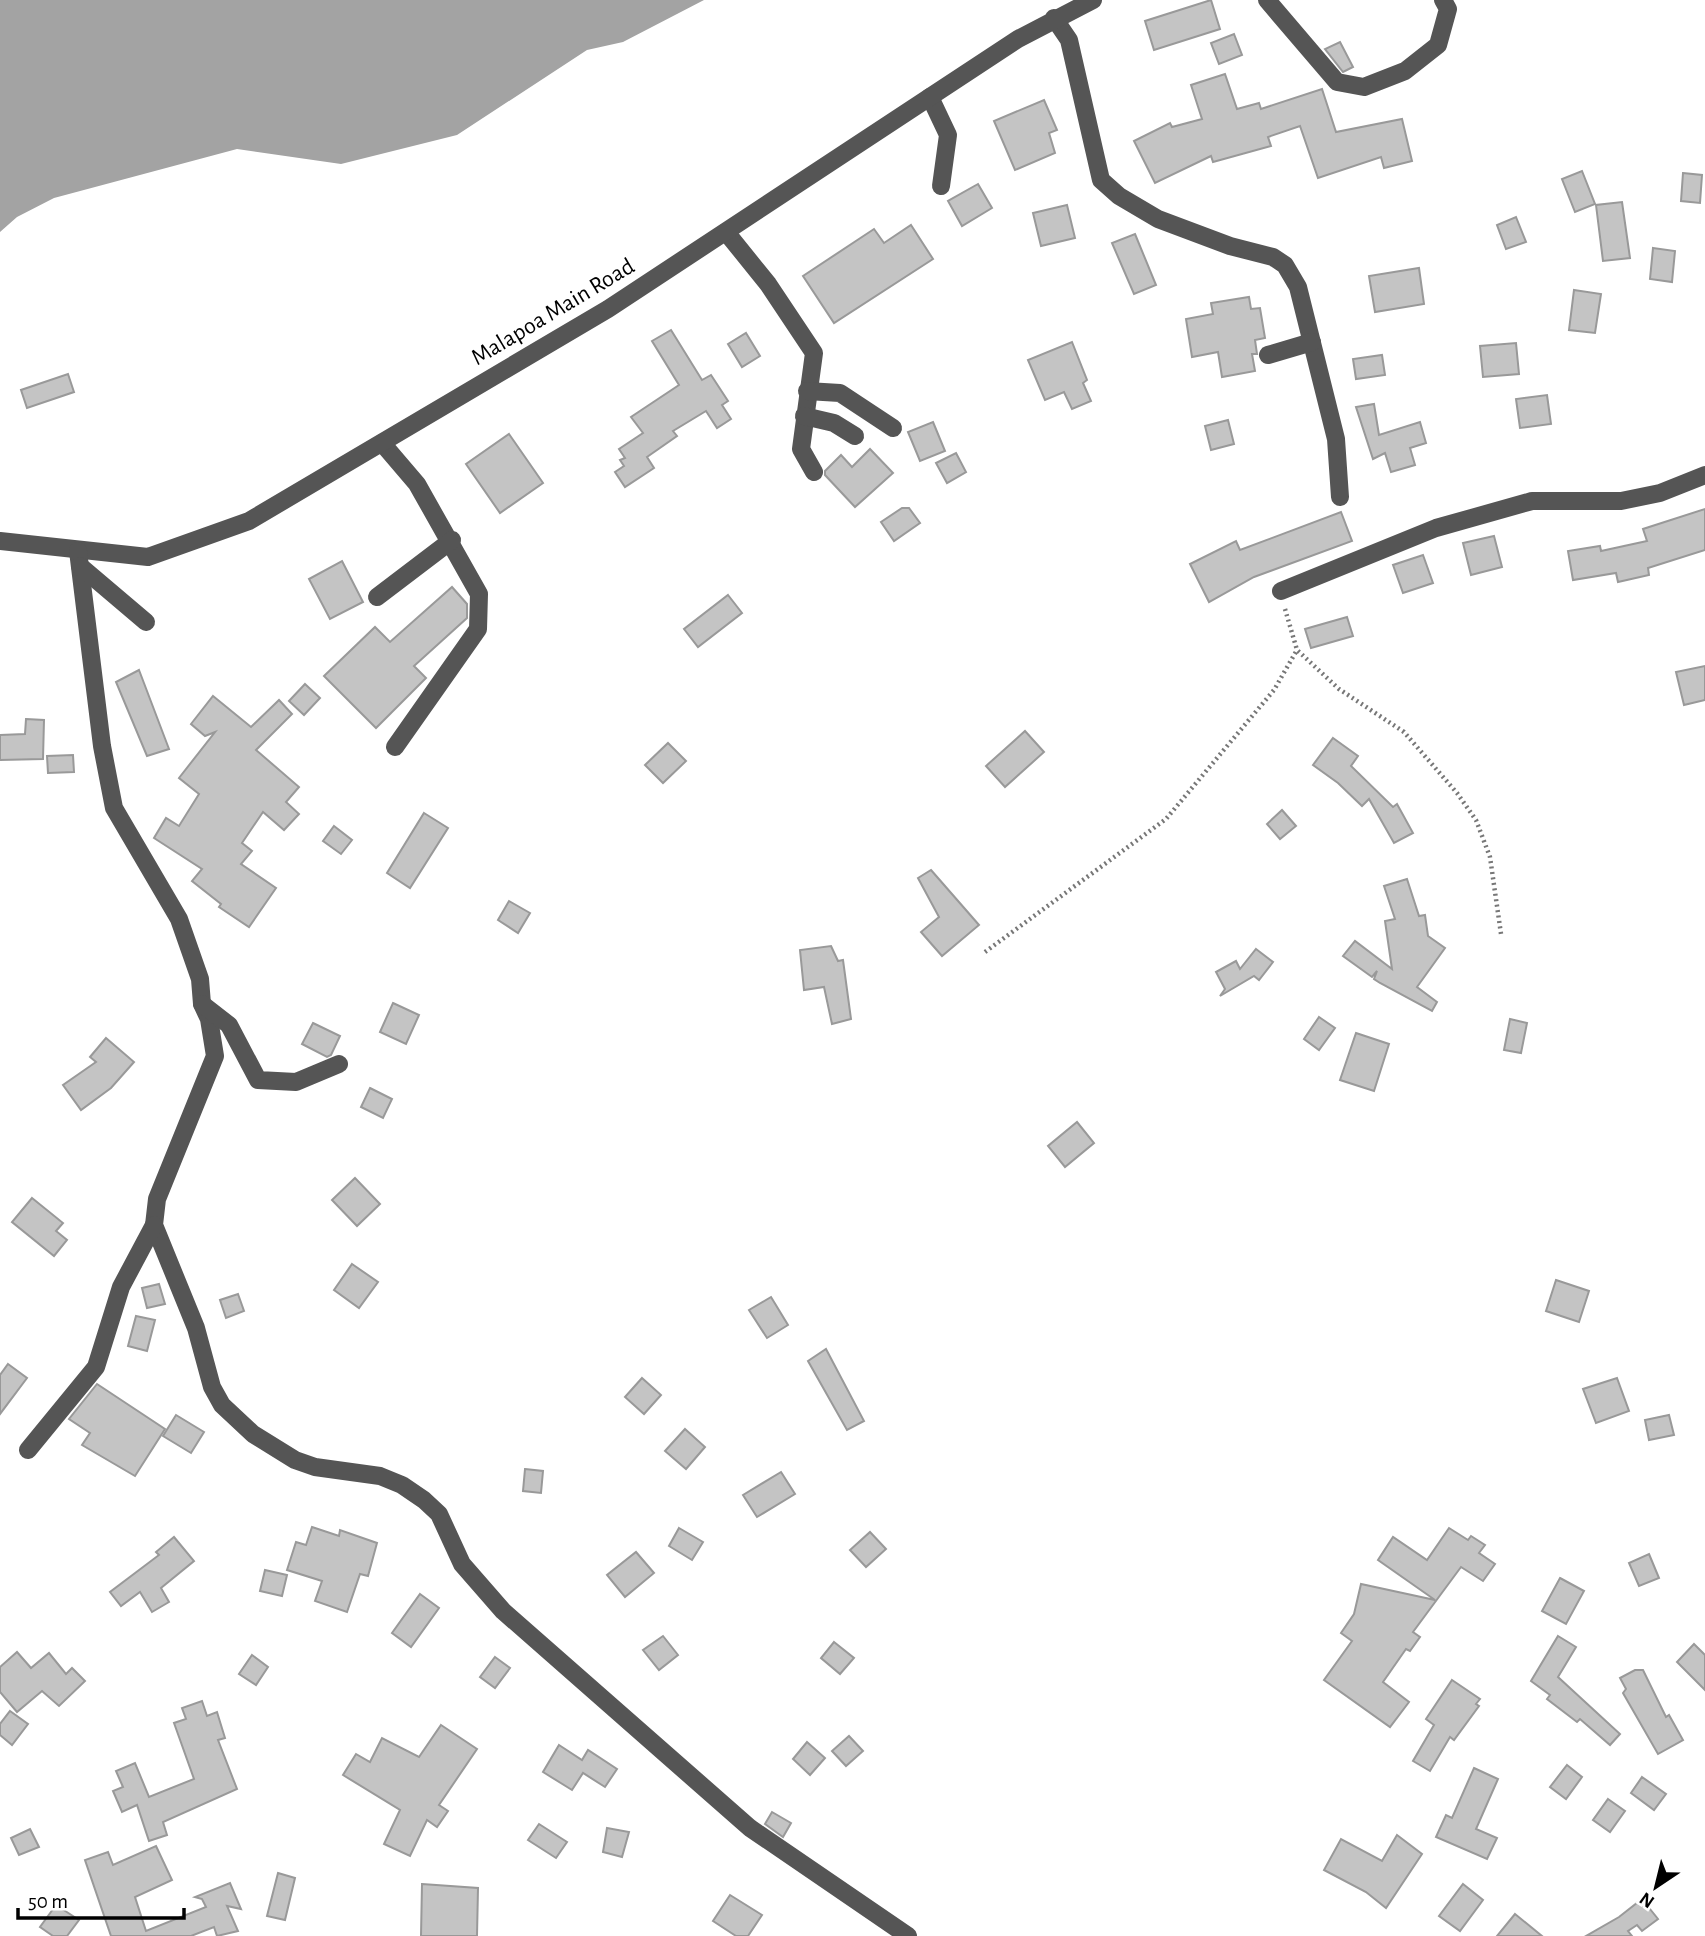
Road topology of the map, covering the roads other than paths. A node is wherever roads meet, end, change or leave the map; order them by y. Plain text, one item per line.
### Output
1 (1093, 0) edge
2 (1267, 0) edge
3 (1443, 0) edge
4 (1077, 4) edge
5 (1054, 18) junction
6 (930, 97) junction
7 (940, 186) dead end
8 (726, 232) junction
9 (1312, 342) junction
10 (1268, 355) dead end
11 (807, 391) junction
12 (804, 416) junction
13 (893, 428) dead end
14 (855, 436) dead end
15 (382, 443) junction
16 (814, 472) dead end
17 (1705, 475) edge
18 (1340, 497) dead end
19 (452, 540) junction
20 (0, 541) edge
21 (79, 558) junction
22 (1281, 592) road end
23 (377, 597) dead end
24 (146, 622) dead end
25 (395, 747) dead end
26 (202, 1004) junction
27 (339, 1064) dead end
28 (154, 1225) junction
29 (28, 1450) dead end
30 (908, 1936) edge

1 - 4 street, Malapoa Main Road
2 - 3 street
4 - 5 street, Malapoa Main Road
5 - 6 street, Malapoa Main Road
5 - 9 street
6 - 7 street
6 - 8 street, Malapoa Main Road
8 - 11 street
8 - 15 street, Malapoa Main Road
9 - 10 street
9 - 18 street
11 - 12 street
11 - 13 street
12 - 14 street
12 - 16 street
15 - 19 street
15 - 21 street, Malapoa Main Road
17 - 22 street
19 - 23 street
19 - 25 street
20 - 21 street, Malapoa Main Road
21 - 24 street
21 - 26 street
26 - 27 street
26 - 28 street
28 - 29 street
28 - 30 street

